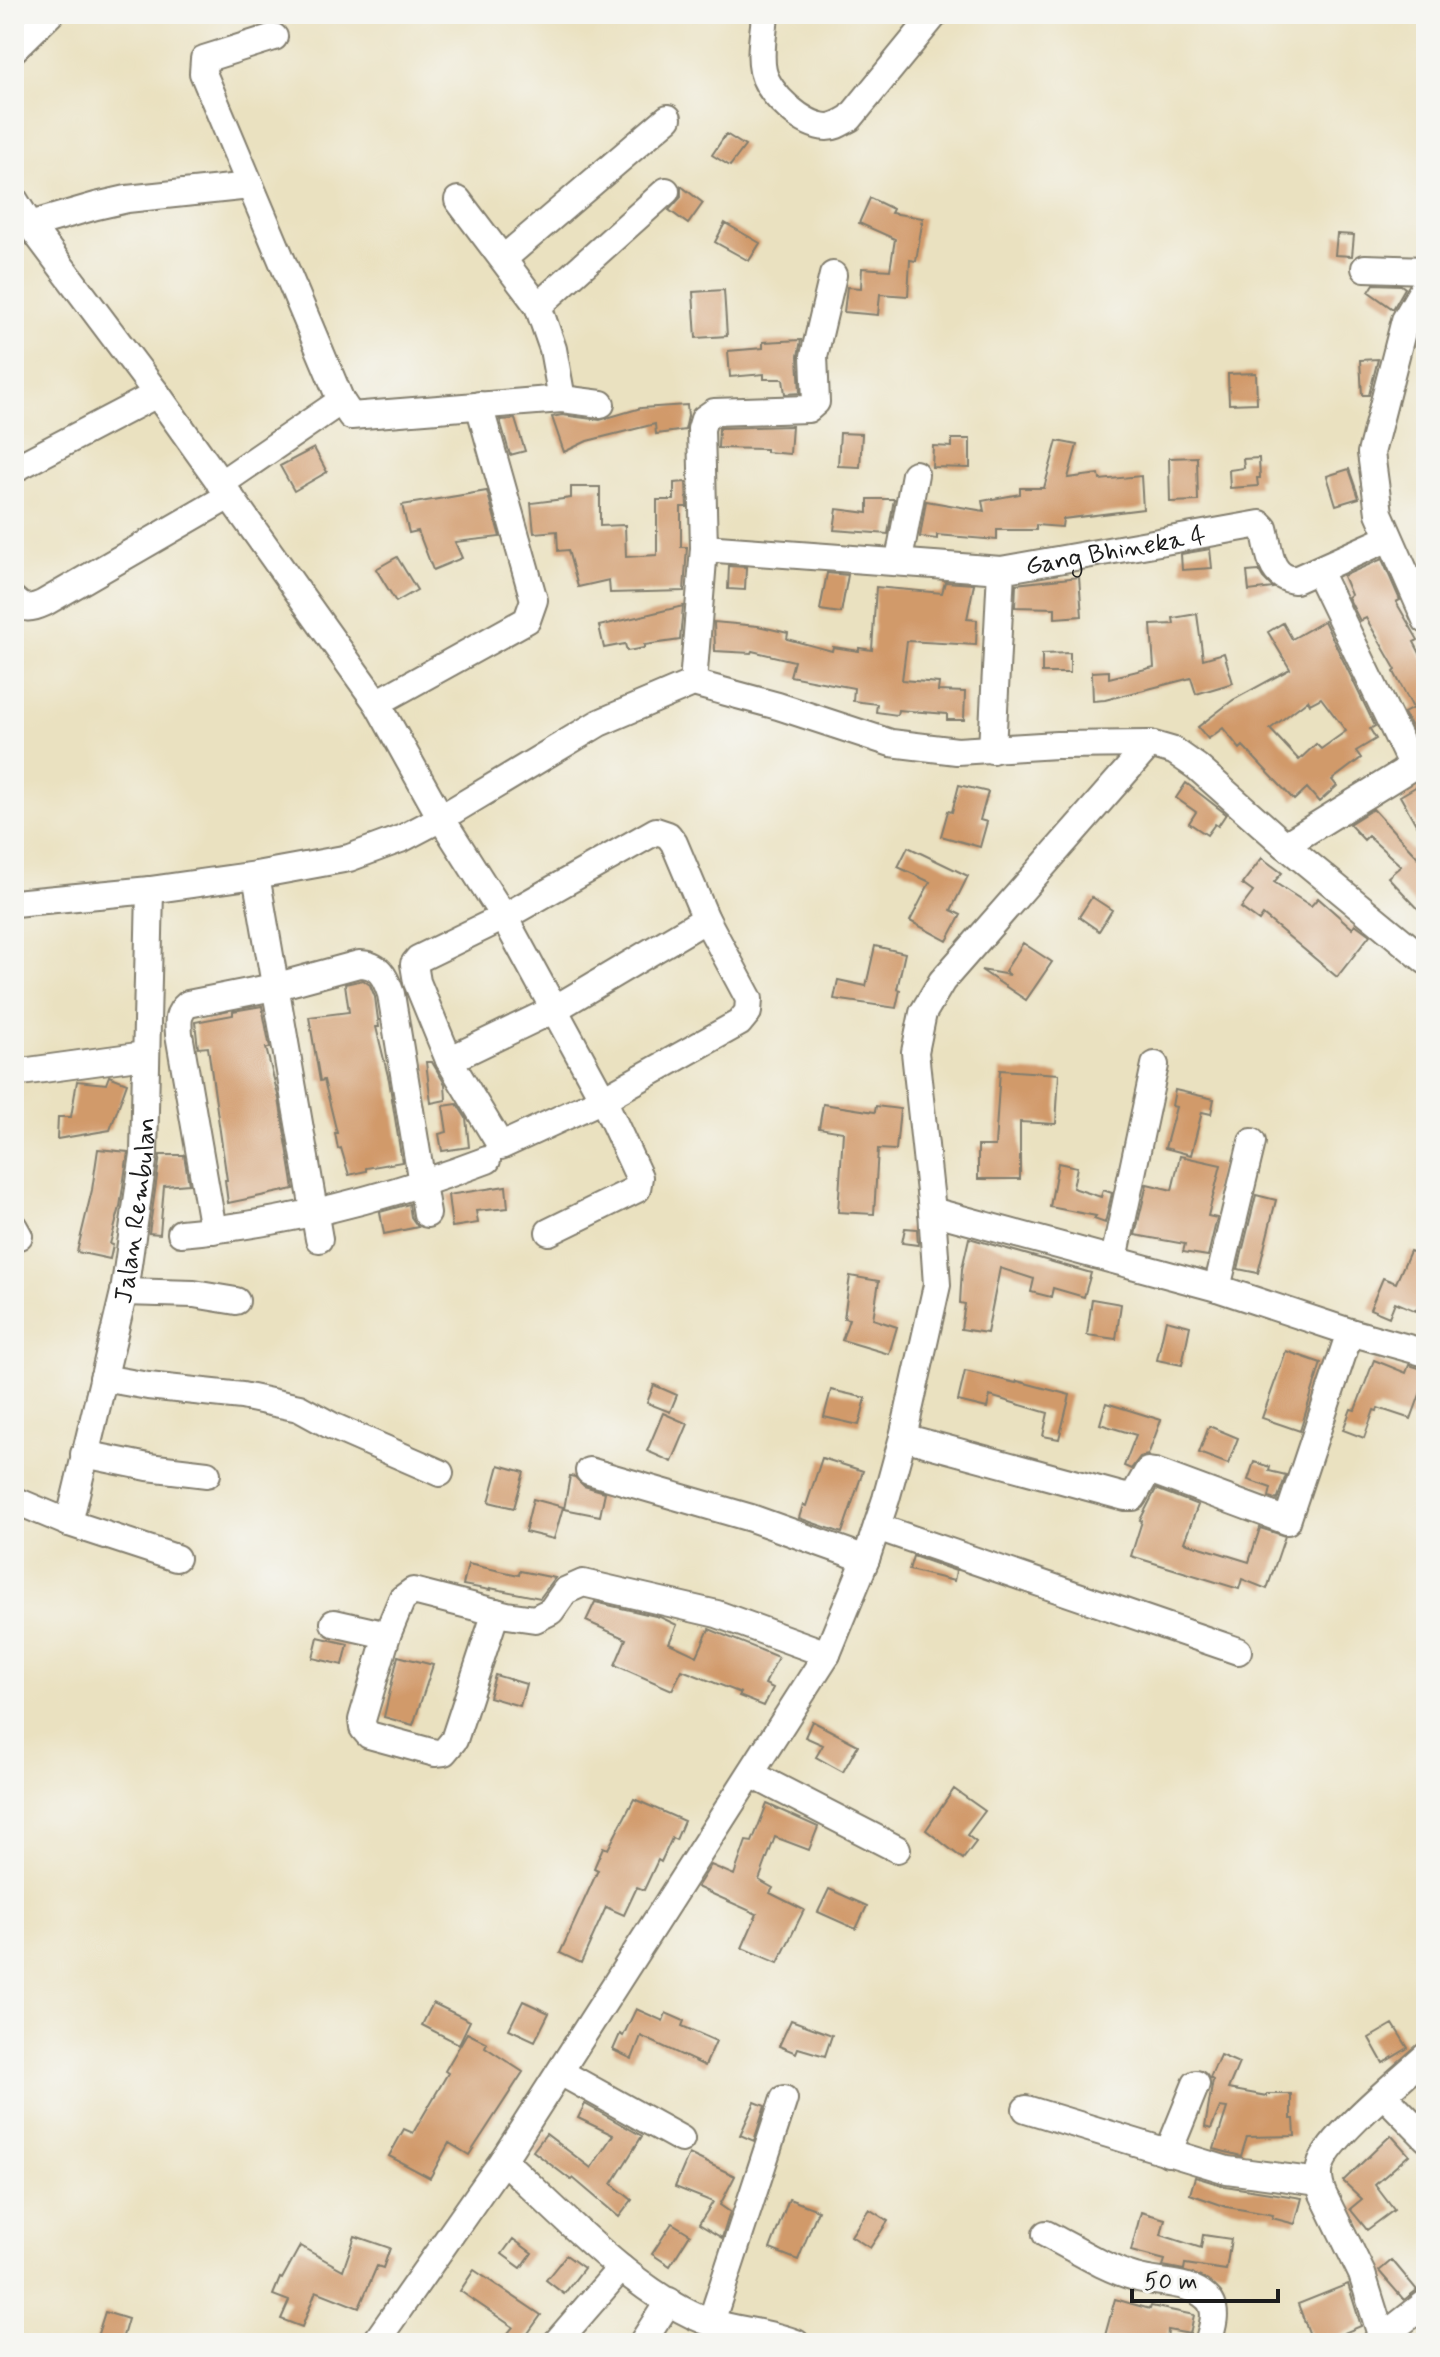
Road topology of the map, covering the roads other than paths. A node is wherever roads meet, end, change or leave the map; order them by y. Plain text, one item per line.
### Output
1 (50, 14) edge
2 (765, 14) edge
3 (935, 14) edge
4 (274, 37) dead end
5 (14, 49) edge
6 (668, 118) dead end
7 (250, 186) junction
8 (666, 191) dead end
9 (14, 199) edge
10 (458, 200) dead end
11 (30, 225) junction
12 (503, 259) junction
13 (1365, 268) dead end
14 (1426, 270) edge
15 (833, 275) dead end
16 (1426, 284) edge
17 (538, 306) junction
18 (157, 394) junction
19 (562, 399) junction
20 (341, 401) junction
21 (601, 404) dead end
22 (479, 405) junction
23 (14, 469) edge
24 (915, 474) dead end
25 (224, 490) junction
26 (1389, 538) junction
27 (704, 548) junction
28 (899, 560) junction
29 (1001, 570) junction
30 (1318, 571) junction
31 (14, 600) edge
32 (1426, 620) edge
33 (693, 683) junction
34 (377, 703) junction
35 (1150, 744) junction
36 (992, 750) junction
37 (1419, 762) edge
38 (441, 818) junction
39 (1285, 845) junction
40 (256, 875) junction
41 (150, 890) junction
42 (14, 903) edge
43 (504, 917) junction
44 (706, 919) junction
45 (1426, 961) edge
46 (274, 987) junction
47 (553, 1010) junction
48 (145, 1055) junction
49 (449, 1060) junction
50 (1155, 1065) dead end
51 (14, 1073) edge
52 (603, 1099) junction
53 (1252, 1142) dead end
54 (487, 1160) dead end
55 (424, 1183) junction
56 (314, 1211) junction
57 (932, 1211) junction
58 (427, 1214) dead end
59 (213, 1230) junction
60 (549, 1232) dead end
61 (181, 1233) dead end
62 (319, 1239) dead end
63 (1114, 1259) junction
64 (1217, 1288) junction
65 (124, 1292) junction
66 (236, 1301) dead end
67 (1350, 1332) junction
68 (1426, 1353) edge
69 (103, 1378) junction
70 (903, 1437) junction
71 (84, 1454) junction
72 (589, 1471) dead end
73 (440, 1473) dead end
74 (207, 1474) dead end
75 (14, 1500) edge
76 (69, 1523) junction
77 (877, 1527) junction
78 (176, 1558) dead end
79 (866, 1559) junction
80 (496, 1612) junction
81 (334, 1623) dead end
82 (387, 1635) junction
83 (1238, 1651) dead end
84 (827, 1654) junction
85 (751, 1774) junction
86 (897, 1849) dead end
87 (1426, 2056) edge
88 (560, 2072) junction
89 (1196, 2084) dead end
90 (1384, 2095) junction
91 (784, 2099) dead end
92 (1026, 2109) dead end
93 (1426, 2138) edge
94 (681, 2139) dead end
95 (1168, 2153) junction
96 (503, 2160) junction
97 (1319, 2182) junction
98 (1046, 2234) dead end
99 (621, 2268) junction
100 (669, 2301) junction
101 (1426, 2303) edge
102 (711, 2322) junction
103 (1379, 2340) edge
104 (375, 2343) edge
105 (556, 2343) edge
106 (642, 2343) edge
107 (796, 2343) edge
108 (1208, 2343) edge

1 - 5 street
2 - 3 street
4 - 7 street
6 - 12 street
7 - 11 street
7 - 20 street
8 - 17 street
9 - 11 street
10 - 12 street
11 - 18 street
12 - 17 street
13 - 14 street
15 - 27 street
16 - 26 street
17 - 19 street
18 - 23 street
18 - 25 street
19 - 21 street
19 - 22 street
20 - 22 street
20 - 25 street
22 - 34 street
24 - 28 street
25 - 31 street
25 - 34 street
26 - 30 street, Gang Bhineka 4
26 - 32 street
27 - 28 street, Gang Bhineka 4
27 - 33 street
28 - 29 street, Gang Bhineka 4
29 - 30 street, Gang Bhineka 4
29 - 36 street
30 - 37 street
33 - 36 street
33 - 38 street
34 - 38 street
35 - 36 street
35 - 39 street
35 - 57 street
37 - 39 street
38 - 40 street
38 - 43 street
39 - 45 street
40 - 41 street
40 - 46 street
41 - 42 street
41 - 48 street, Jalan Rembulan
43 - 44 street
43 - 47 street
43 - 49 street
44 - 47 street
44 - 52 street
46 - 55 street
46 - 56 street
46 - 59 street
47 - 49 street
47 - 52 street
48 - 51 street
48 - 65 street, Jalan Rembulan
49 - 52 street
50 - 63 street
52 - 60 street
53 - 64 street
54 - 55 street
55 - 56 street
55 - 58 street
56 - 59 street
56 - 62 street
57 - 63 street
57 - 70 street
59 - 61 street
63 - 64 street
64 - 67 street
65 - 66 street
65 - 69 street, Jalan Rembulan
67 - 68 street
67 - 70 street
69 - 71 street, Jalan Rembulan
69 - 73 street
70 - 77 street
71 - 74 street
71 - 76 street, Jalan Rembulan
72 - 79 street
75 - 76 street
76 - 78 street
77 - 79 street
77 - 83 street
79 - 84 street
80 - 82 street
80 - 82 street
80 - 84 street
81 - 82 street
84 - 85 street
85 - 86 street
85 - 88 street
87 - 90 street
88 - 94 street
88 - 96 street
89 - 95 street
90 - 93 street
90 - 97 street
91 - 102 street
92 - 95 street
95 - 97 street
96 - 99 street
96 - 104 street
97 - 103 street
98 - 108 street
99 - 100 street
99 - 105 street
100 - 102 street
100 - 106 street
101 - 103 street
102 - 107 street

